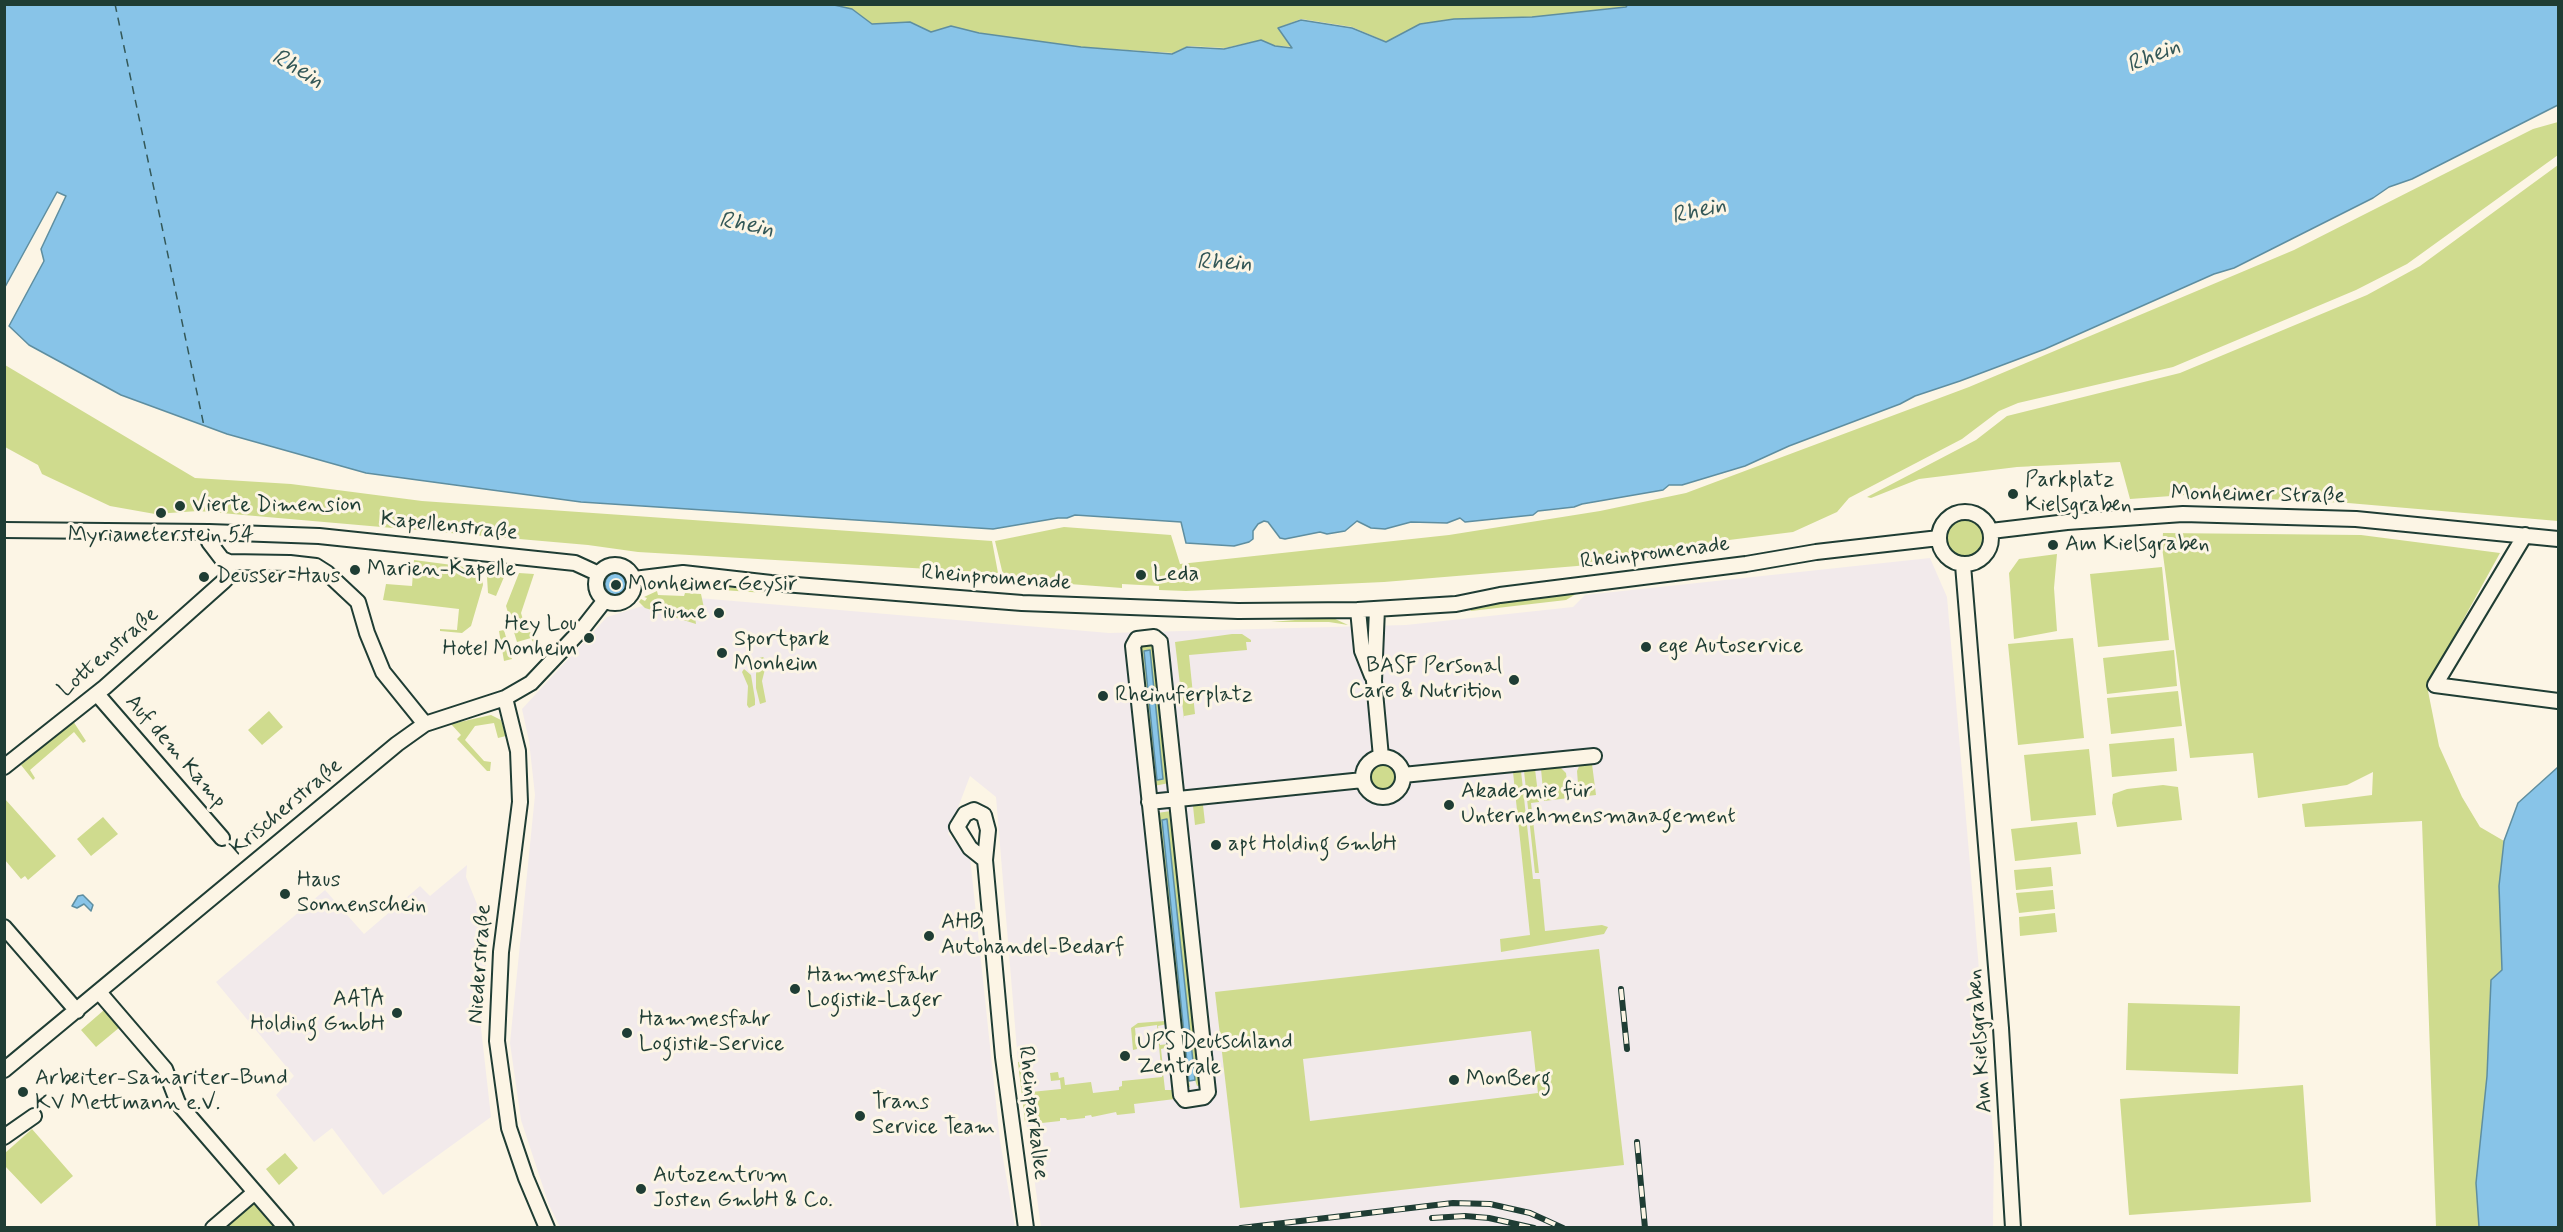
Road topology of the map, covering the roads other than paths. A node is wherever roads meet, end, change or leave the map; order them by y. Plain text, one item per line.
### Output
1 (4, 530) edge
2 (209, 531) junction
3 (1991, 531) junction
4 (2525, 535) junction
5 (1939, 538) junction
6 (2559, 539) edge
7 (229, 562) junction
8 (1963, 565) junction
9 (598, 574) junction
10 (633, 579) junction
11 (605, 600) junction
12 (1377, 609) junction
13 (1358, 610) junction
14 (1374, 681) junction
15 (97, 694) junction
16 (505, 698) junction
17 (2559, 701) edge
18 (425, 724) junction
19 (1594, 756) dead end
20 (1381, 757) junction
21 (4, 767) edge
22 (1403, 775) junction
23 (1363, 780) junction
24 (1177, 799) junction
25 (1149, 802) junction
26 (222, 838) dead end
27 (985, 860) dead end
28 (4, 927) edge
29 (99, 992) junction
30 (77, 1011) junction
31 (4, 1070) edge
32 (34, 1116) dead end
33 (4, 1137) edge
34 (255, 1192) junction
35 (213, 1227) edge
36 (286, 1227) edge
37 (547, 1227) edge
38 (1026, 1227) edge
39 (2013, 1227) edge

1 - 2 street, Kapellenstraße
2 - 7 street
2 - 9 street, Kapellenstraße
3 - 4 street, Monheimer Straße
3 - 5 street
3 - 8 street
4 - 6 street, Monheimer Straße
4 - 17 street
5 - 8 street
5 - 12 street, Rheinpromenade
7 - 15 street, Lottenstraße
7 - 18 street
8 - 39 street, Am Kielsgraben
9 - 10 street
9 - 11 street
10 - 11 street
10 - 13 street, Rheinpromenade
11 - 16 street, Krischerstraße
12 - 13 street, Rheinpromenade
12 - 14 street
13 - 14 street
14 - 20 street
15 - 21 street, Lottenstraße
15 - 26 street, Auf dem Kamp
16 - 18 street, Krischerstraße
16 - 37 street, Niederstraße
18 - 29 street, Krischerstraße
19 - 22 street
20 - 22 street
20 - 23 street
22 - 23 street
23 - 24 street
24 - 25 street
24 - 25 street
24 - 25 street
27 - 38 street, Rheinparkallee
28 - 30 street
29 - 30 street, Krischerstraße
29 - 34 street
30 - 31 street, Krischerstraße
32 - 33 street
34 - 35 street
34 - 36 street

